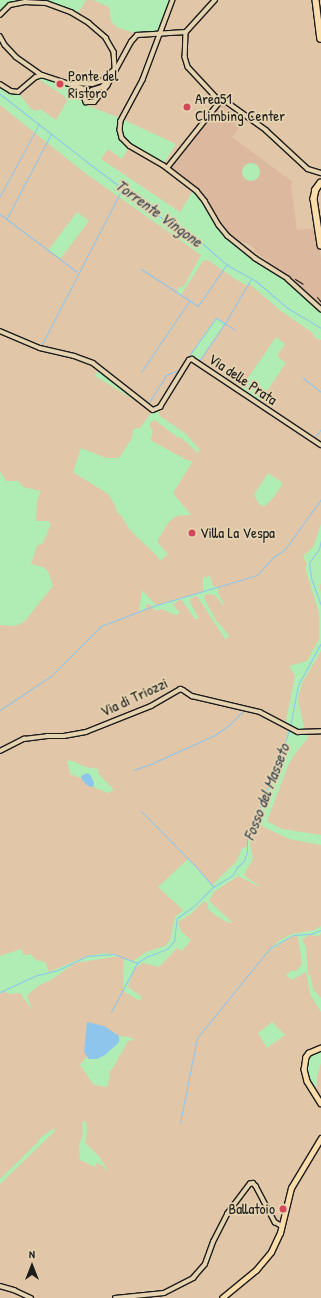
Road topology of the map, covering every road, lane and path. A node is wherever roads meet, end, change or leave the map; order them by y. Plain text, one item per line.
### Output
1 (173, 0) edge
2 (215, 0) edge
3 (316, 0) edge
4 (0, 15) edge
5 (186, 32) junction
6 (160, 34) junction
7 (0, 36) edge
8 (321, 39) edge
9 (124, 54) junction
10 (115, 68) junction
11 (113, 72) junction
12 (42, 75) junction
13 (64, 83) junction
14 (0, 84) edge
15 (73, 85) junction
16 (90, 90) junction
17 (84, 93) junction
18 (215, 96) dead end
19 (96, 100) junction
20 (167, 168) junction
21 (321, 173) edge
22 (321, 183) edge
23 (321, 245) edge
24 (321, 308) edge
25 (0, 332) edge
26 (321, 445) edge
27 (321, 731) edge
28 (0, 751) edge
29 (321, 1048) edge
30 (321, 1103) edge
31 (321, 1138) edge
32 (282, 1226) junction
33 (0, 1286) edge
34 (30, 1298) edge
35 (114, 1298) edge
36 (222, 1298) edge

1 - 6 street
2 - 5 street
3 - 8 highway
4 - 10 street
5 - 6 street
5 - 18 street
6 - 9 street
6 - 20 street
7 - 12 street
9 - 10 street
9 - 19 street
10 - 11 street
11 - 13 street
11 - 16 street
12 - 13 street
12 - 14 street
13 - 15 street
15 - 16 street
15 - 17 street
16 - 17 street
16 - 19 street
17 - 19 street
20 - 21 street
20 - 24 street
22 - 23 highway
25 - 26 street, Via delle Prata
27 - 28 street, Via di Triozzi
29 - 30 main road
31 - 32 main road
32 - 35 street
32 - 36 main road
33 - 34 street

